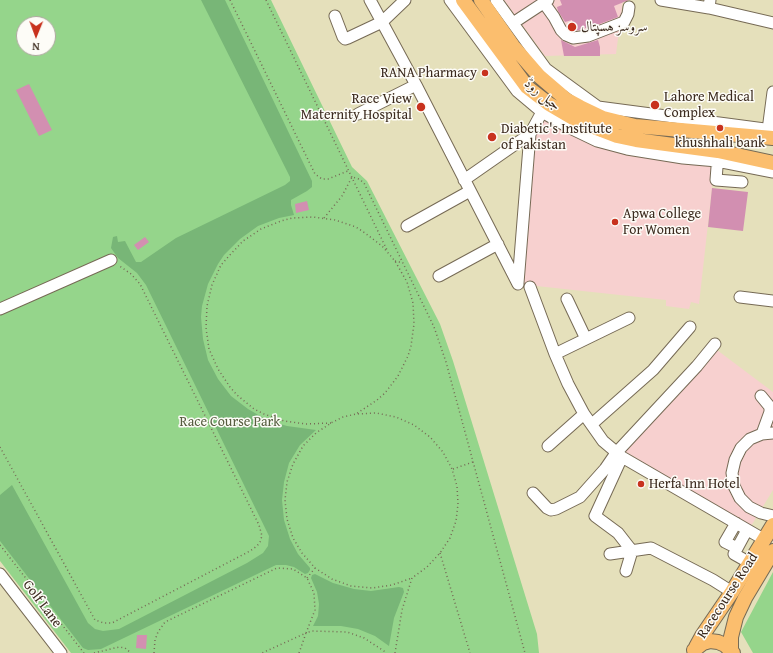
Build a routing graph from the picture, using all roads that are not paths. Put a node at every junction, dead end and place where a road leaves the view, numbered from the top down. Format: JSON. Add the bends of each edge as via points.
{"nodes":[{"id":1,"x":370,"y":0,"type":"edge"},
{"id":2,"x":405,"y":0,"type":"edge"},
{"id":3,"x":450,"y":0,"type":"edge"},
{"id":4,"x":463,"y":0,"type":"edge"},
{"id":5,"x":481,"y":0,"type":"edge"},
{"id":6,"x":496,"y":0,"type":"edge"},
{"id":7,"x":661,"y":0,"type":"edge"},
{"id":8,"x":546,"y":1,"type":"edge"},
{"id":9,"x":709,"y":4,"type":"edge"},
{"id":10,"x":629,"y":7,"type":"dead end"},
{"id":11,"x":335,"y":16,"type":"dead end"},
{"id":12,"x":382,"y":22,"type":"junction"},
{"id":13,"x":513,"y":23,"type":"junction"},
{"id":14,"x":773,"y":23,"type":"edge"},
{"id":15,"x":416,"y":85,"type":"junction"},
{"id":16,"x":773,"y":92,"type":"edge"},
{"id":17,"x":542,"y":112,"type":"junction"},
{"id":18,"x":358,"y":114,"type":"dead end"},
{"id":19,"x":771,"y":133,"type":"edge"},
{"id":20,"x":530,"y":134,"type":"junction"},
{"id":21,"x":718,"y":156,"type":"junction"},
{"id":22,"x":770,"y":161,"type":"edge"},
{"id":23,"x":773,"y":172,"type":"edge"},
{"id":24,"x":464,"y":180,"type":"junction"},
{"id":25,"x":742,"y":182,"type":"dead end"},
{"id":26,"x":470,"y":191,"type":"junction"},
{"id":27,"x":407,"y":226,"type":"dead end"},
{"id":28,"x":498,"y":244,"type":"junction"},
{"id":29,"x":111,"y":260,"type":"road end"},
{"id":30,"x":439,"y":276,"type":"dead end"},
{"id":31,"x":530,"y":287,"type":"dead end"},
{"id":32,"x":740,"y":297,"type":"dead end"},
{"id":33,"x":567,"y":299,"type":"dead end"},
{"id":34,"x":773,"y":301,"type":"edge"},
{"id":35,"x":0,"y":309,"type":"edge"},
{"id":36,"x":629,"y":318,"type":"dead end"},
{"id":37,"x":690,"y":327,"type":"dead end"},
{"id":38,"x":586,"y":339,"type":"junction"},
{"id":39,"x":716,"y":344,"type":"dead end"},
{"id":40,"x":554,"y":354,"type":"junction"},
{"id":41,"x":761,"y":396,"type":"dead end"},
{"id":42,"x":584,"y":414,"type":"junction"},
{"id":43,"x":592,"y":424,"type":"junction"},
{"id":44,"x":768,"y":433,"type":"edge"},
{"id":45,"x":548,"y":446,"type":"dead end"},
{"id":46,"x":619,"y":455,"type":"junction"},
{"id":47,"x":533,"y":493,"type":"dead end"},
{"id":48,"x":773,"y":516,"type":"edge"},
{"id":49,"x":736,"y":523,"type":"junction"},
{"id":50,"x":773,"y":525,"type":"edge"},
{"id":51,"x":747,"y":530,"type":"junction"},
{"id":52,"x":765,"y":540,"type":"junction"},
{"id":53,"x":737,"y":548,"type":"junction"},
{"id":54,"x":632,"y":551,"type":"junction"},
{"id":55,"x":773,"y":551,"type":"edge"},
{"id":56,"x":610,"y":554,"type":"dead end"},
{"id":57,"x":750,"y":563,"type":"junction"},
{"id":58,"x":626,"y":571,"type":"dead end"},
{"id":59,"x":0,"y":574,"type":"edge"},
{"id":60,"x":732,"y":592,"type":"junction"},
{"id":61,"x":693,"y":650,"type":"edge"},
{"id":62,"x":732,"y":651,"type":"edge"},
{"id":63,"x":61,"y":653,"type":"edge"}],
"edges":[{"from":1,"to":12,"type":"street"},
{"from":2,"to":12,"type":"street"},
{"from":3,"to":17,"type":"street","via":[[517,91]]},
{"from":4,"to":21,"type":"main road","name":"جیل روڈ","via":[[527,87],[562,112],[617,136]]},
{"from":5,"to":19,"type":"main road","name":"جیل روڈ","via":[[513,46],[539,76],[567,100],[603,118],[635,126]]},
{"from":6,"to":13,"type":"street"},
{"from":7,"to":9,"type":"street"},
{"from":8,"to":10,"type":"street","via":[[561,30],[573,38],[588,36],[624,22]]},
{"from":8,"to":13,"type":"street"},
{"from":9,"to":14,"type":"street"},
{"from":11,"to":12,"type":"street","via":[[345,39]]},
{"from":12,"to":15,"type":"street"},
{"from":13,"to":19,"type":"street","via":[[546,69],[598,107]]},
{"from":15,"to":18,"type":"street"},
{"from":15,"to":24,"type":"street"},
{"from":16,"to":19,"type":"street"},
{"from":17,"to":20,"type":"street"},
{"from":17,"to":21,"type":"street","via":[[597,141],[627,149],[683,158]]},
{"from":20,"to":24,"type":"street"},
{"from":20,"to":28,"type":"street","via":[[518,284]]},
{"from":21,"to":22,"type":"main road","name":"جیل روڈ"},
{"from":21,"to":23,"type":"street"},
{"from":21,"to":25,"type":"street","via":[[716,180]]},
{"from":24,"to":26,"type":"street"},
{"from":26,"to":27,"type":"street"},
{"from":26,"to":28,"type":"street"},
{"from":28,"to":30,"type":"street"},
{"from":29,"to":35,"type":"street"},
{"from":31,"to":40,"type":"street"},
{"from":32,"to":34,"type":"street"},
{"from":33,"to":38,"type":"street"},
{"from":36,"to":38,"type":"street"},
{"from":37,"to":43,"type":"street","via":[[653,370]]},
{"from":38,"to":40,"type":"street"},
{"from":39,"to":46,"type":"street"},
{"from":40,"to":42,"type":"street"},
{"from":41,"to":44,"type":"street","via":[[770,407]]},
{"from":42,"to":43,"type":"street"},
{"from":42,"to":45,"type":"street"},
{"from":43,"to":46,"type":"street","via":[[603,441]]},
{"from":44,"to":48,"type":"street","via":[[750,440],[741,448],[734,460],[732,473],[734,486],[740,498],[749,507]]},
{"from":46,"to":47,"type":"street","via":[[580,497],[556,509],[547,508]]},
{"from":46,"to":49,"type":"street"},
{"from":46,"to":54,"type":"street","via":[[594,516],[618,533]]},
{"from":49,"to":51,"type":"street"},
{"from":49,"to":53,"type":"street","via":[[725,542]]},
{"from":50,"to":52,"type":"main road","name":"Racecourse Road"},
{"from":51,"to":52,"type":"street"},
{"from":51,"to":53,"type":"street"},
{"from":52,"to":57,"type":"main road","name":"Racecourse Road"},
{"from":53,"to":57,"type":"street","via":[[734,554]]},
{"from":54,"to":56,"type":"street"},
{"from":54,"to":58,"type":"street"},
{"from":54,"to":60,"type":"street","via":[[651,548]]},
{"from":55,"to":62,"type":"main road","name":"Racecourse Road","via":[[736,617],[732,632]]},
{"from":57,"to":60,"type":"main road","name":"Racecourse Road"},
{"from":59,"to":63,"type":"street","name":"Golf Lane"},
{"from":60,"to":61,"type":"main road","name":"Racecourse Road"},
{"from":61,"to":62,"type":"main road","via":[[710,641],[725,645]]}]}
